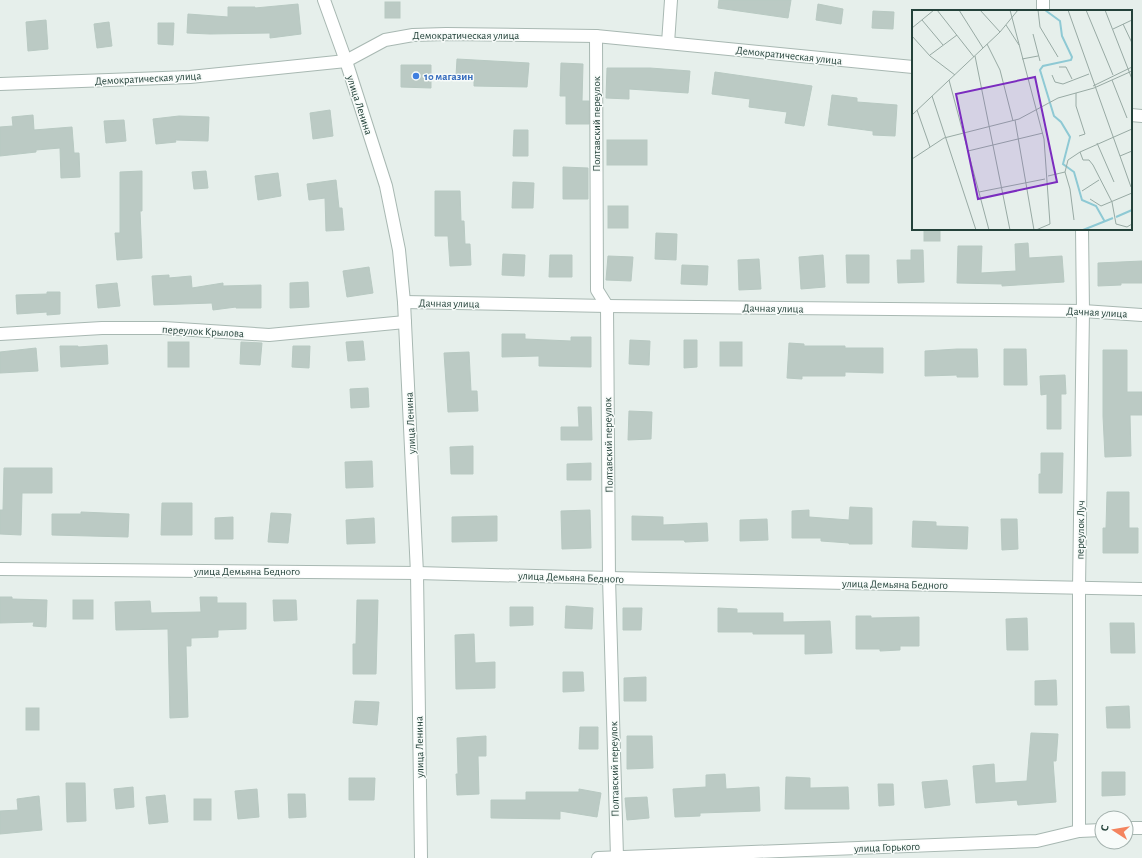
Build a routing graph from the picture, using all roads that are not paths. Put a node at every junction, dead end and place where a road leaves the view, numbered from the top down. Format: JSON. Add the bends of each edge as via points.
{"nodes":[{"id":1,"x":324,"y":0,"type":"edge"},
{"id":2,"x":671,"y":0,"type":"edge"},
{"id":3,"x":596,"y":36,"type":"junction"},
{"id":4,"x":668,"y":43,"type":"junction"},
{"id":5,"x":346,"y":61,"type":"junction"},
{"id":6,"x":912,"y":67,"type":"edge"},
{"id":7,"x":0,"y":84,"type":"edge"},
{"id":8,"x":1132,"y":115,"type":"edge"},
{"id":9,"x":1142,"y":116,"type":"edge"},
{"id":10,"x":1082,"y":230,"type":"edge"},
{"id":11,"x":404,"y":302,"type":"junction"},
{"id":12,"x":607,"y":306,"type":"junction"},
{"id":13,"x":1083,"y":311,"type":"junction"},
{"id":14,"x":1142,"y":315,"type":"edge"},
{"id":15,"x":405,"y":322,"type":"junction"},
{"id":16,"x":0,"y":334,"type":"edge"},
{"id":17,"x":0,"y":569,"type":"edge"},
{"id":18,"x":417,"y":573,"type":"junction"},
{"id":19,"x":610,"y":578,"type":"junction"},
{"id":20,"x":1079,"y":588,"type":"junction"},
{"id":21,"x":1142,"y":589,"type":"edge"},
{"id":22,"x":1094,"y":830,"type":"edge"},
{"id":23,"x":1079,"y":831,"type":"junction"},
{"id":24,"x":617,"y":857,"type":"junction"},
{"id":25,"x":421,"y":858,"type":"edge"},
{"id":26,"x":598,"y":858,"type":"edge"}],
"edges":[{"from":1,"to":5,"type":"street","name":"улица Ленина"},
{"from":2,"to":4,"type":"street"},
{"from":3,"to":4,"type":"street","name":"Демократическая улица"},
{"from":3,"to":5,"type":"street","name":"Демократическая улица","via":[[413,35],[385,40]]},
{"from":3,"to":12,"type":"street","name":"Полтавский переулок","via":[[597,290]]},
{"from":4,"to":6,"type":"street","name":"Демократическая улица"},
{"from":5,"to":7,"type":"street","name":"Демократическая улица","via":[[190,77]]},
{"from":5,"to":11,"type":"street","name":"улица Ленина","via":[[386,186],[399,250]]},
{"from":8,"to":9,"type":"street"},
{"from":10,"to":13,"type":"street","name":"переулок Луч"},
{"from":11,"to":12,"type":"street","name":"Дачная улица"},
{"from":11,"to":15,"type":"street","name":"улица Ленина"},
{"from":12,"to":13,"type":"street","name":"Дачная улица"},
{"from":12,"to":19,"type":"street","name":"Полтавский переулок"},
{"from":13,"to":14,"type":"street","name":"Дачная улица"},
{"from":13,"to":20,"type":"street","name":"переулок Луч"},
{"from":15,"to":16,"type":"street","name":"переулок Крылова","via":[[269,335],[164,328],[102,328]]},
{"from":15,"to":18,"type":"street","name":"улица Ленина"},
{"from":17,"to":18,"type":"street","name":"улица Демьяна Бедного"},
{"from":18,"to":19,"type":"street","name":"улица Демьяна Бедного"},
{"from":18,"to":25,"type":"street","name":"улица Ленина"},
{"from":19,"to":20,"type":"street","name":"улица Демьяна Бедного"},
{"from":19,"to":24,"type":"street","name":"Полтавский переулок"},
{"from":20,"to":21,"type":"street","name":"улица Демьяна Бедного"},
{"from":20,"to":23,"type":"street","name":"переулок Луч"},
{"from":22,"to":23,"type":"street","name":"улица Горького"},
{"from":23,"to":24,"type":"street","name":"улица Горького","via":[[1037,841]]},
{"from":24,"to":26,"type":"street","name":"улица Горького"}]}
